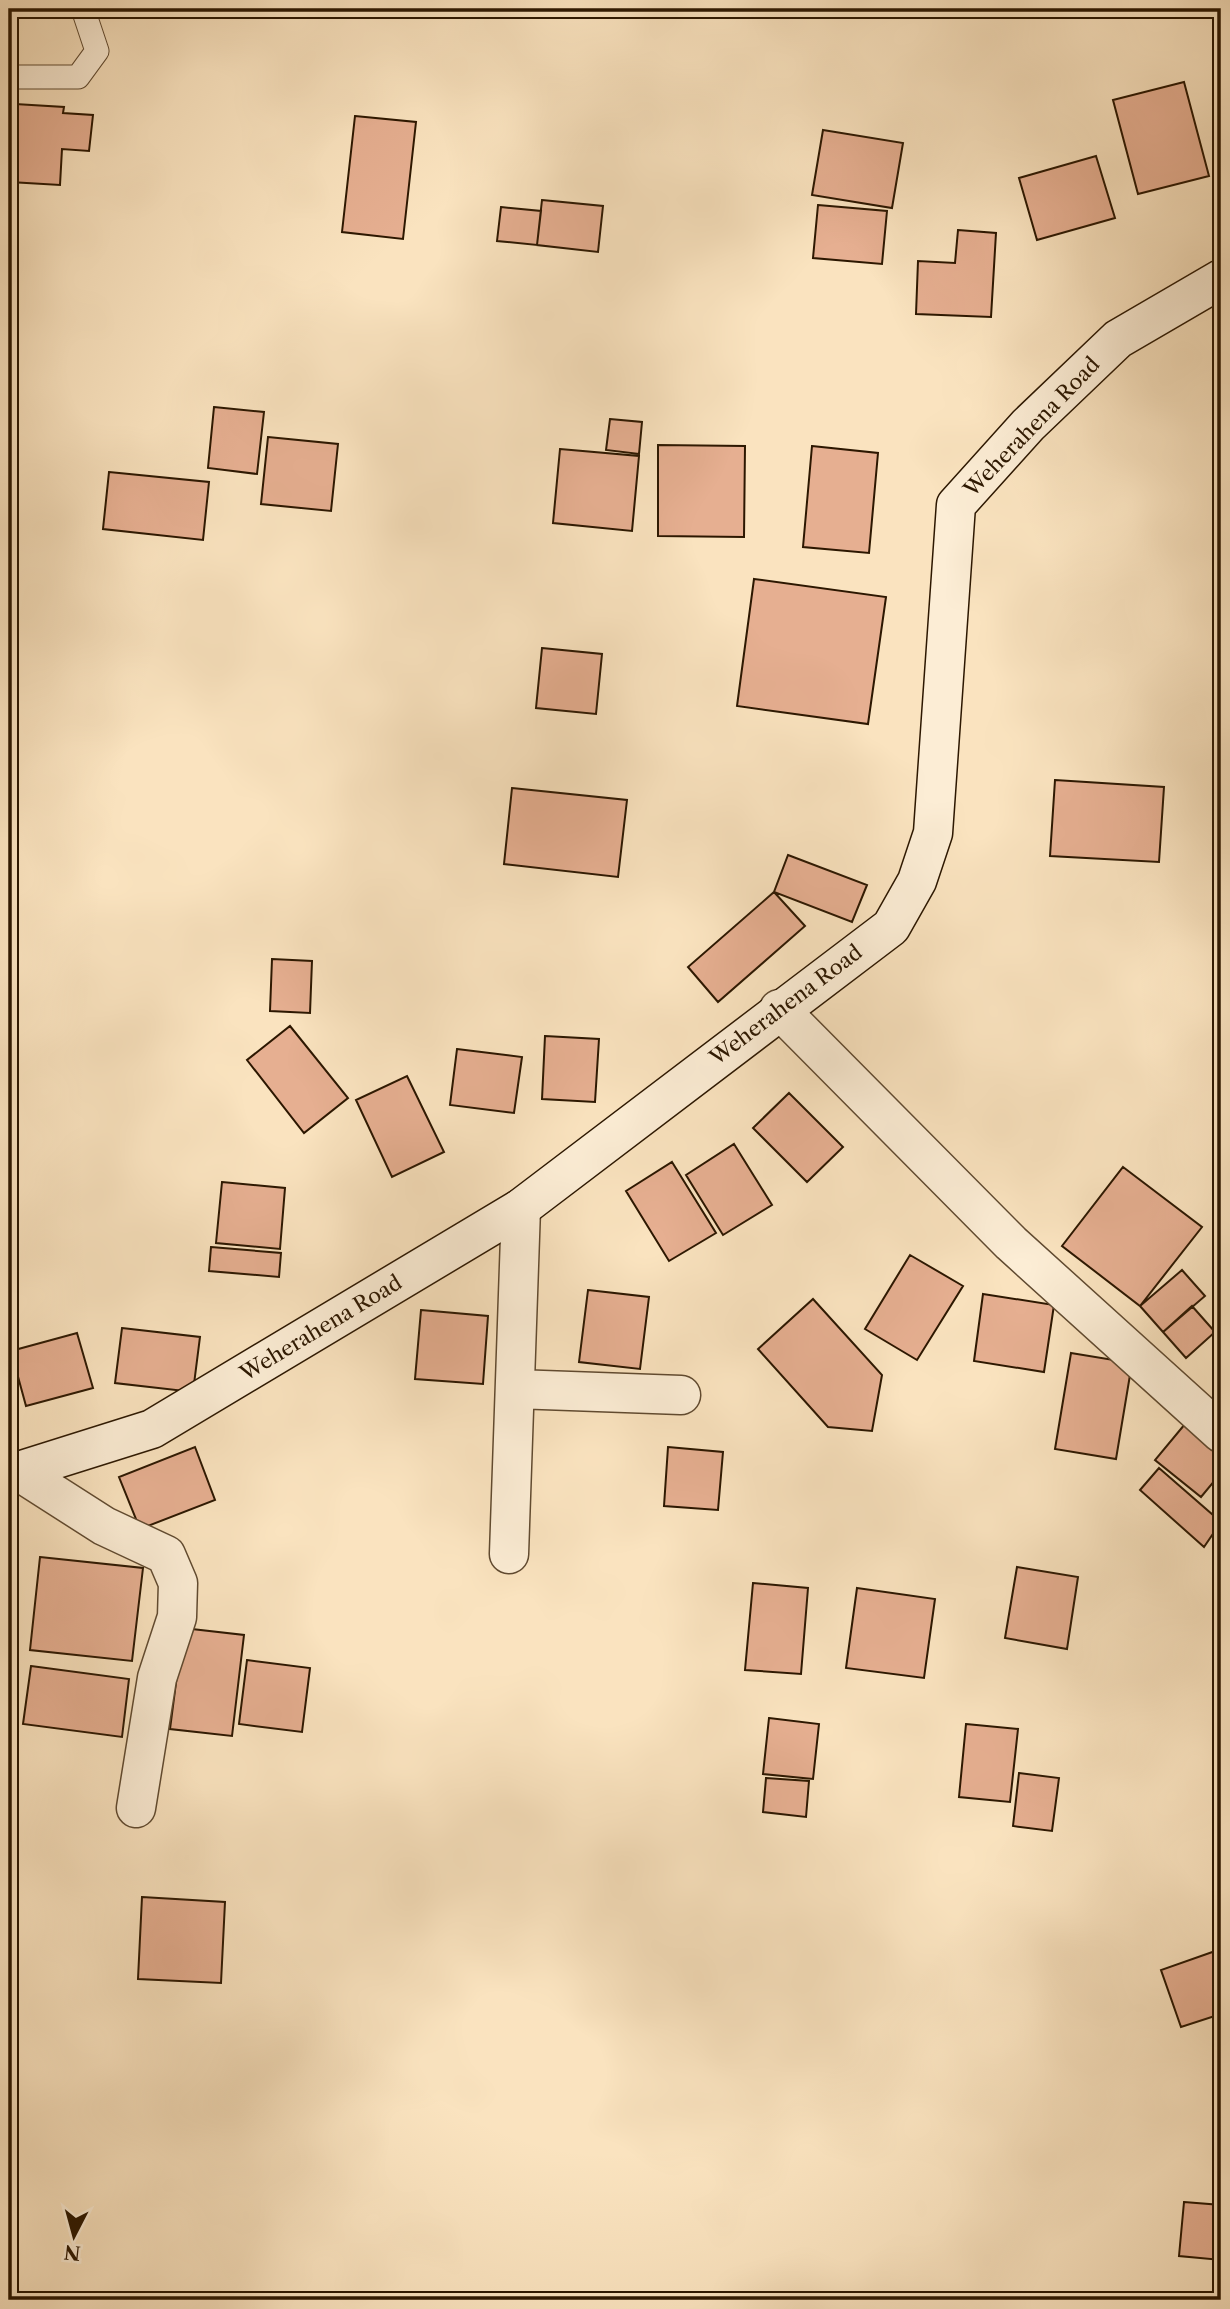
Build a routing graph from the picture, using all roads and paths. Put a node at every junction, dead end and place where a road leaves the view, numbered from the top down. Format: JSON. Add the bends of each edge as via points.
{"nodes":[{"id":1,"x":83,"y":9,"type":"edge"},
{"id":2,"x":9,"y":77,"type":"edge"},
{"id":3,"x":1221,"y":279,"type":"edge"},
{"id":4,"x":779,"y":1009,"type":"junction"},
{"id":5,"x":521,"y":1208,"type":"junction"},
{"id":6,"x":515,"y":1389,"type":"junction"},
{"id":7,"x":681,"y":1395,"type":"dead end"},
{"id":8,"x":1221,"y":1433,"type":"edge"},
{"id":9,"x":13,"y":1473,"type":"edge"},
{"id":10,"x":509,"y":1554,"type":"dead end"},
{"id":11,"x":136,"y":1808,"type":"dead end"}],
"edges":[{"from":1,"to":2,"type":"lane","via":[[97,51],[78,77]]},
{"from":3,"to":4,"type":"main road","name":"Weherahena Road","via":[[1118,339],[1028,425],[956,505],[933,833],[917,881],[891,927]]},
{"from":4,"to":5,"type":"main road","name":"Weherahena Road"},
{"from":4,"to":8,"type":"main road","via":[[1011,1243]]},
{"from":5,"to":6,"type":"main road"},
{"from":5,"to":9,"type":"main road","name":"Weherahena Road","via":[[152,1429]]},
{"from":6,"to":7,"type":"main road"},
{"from":6,"to":10,"type":"main road"},
{"from":9,"to":11,"type":"main road","via":[[104,1526],[166,1555],[178,1583],[177,1617],[158,1678]]}]}
